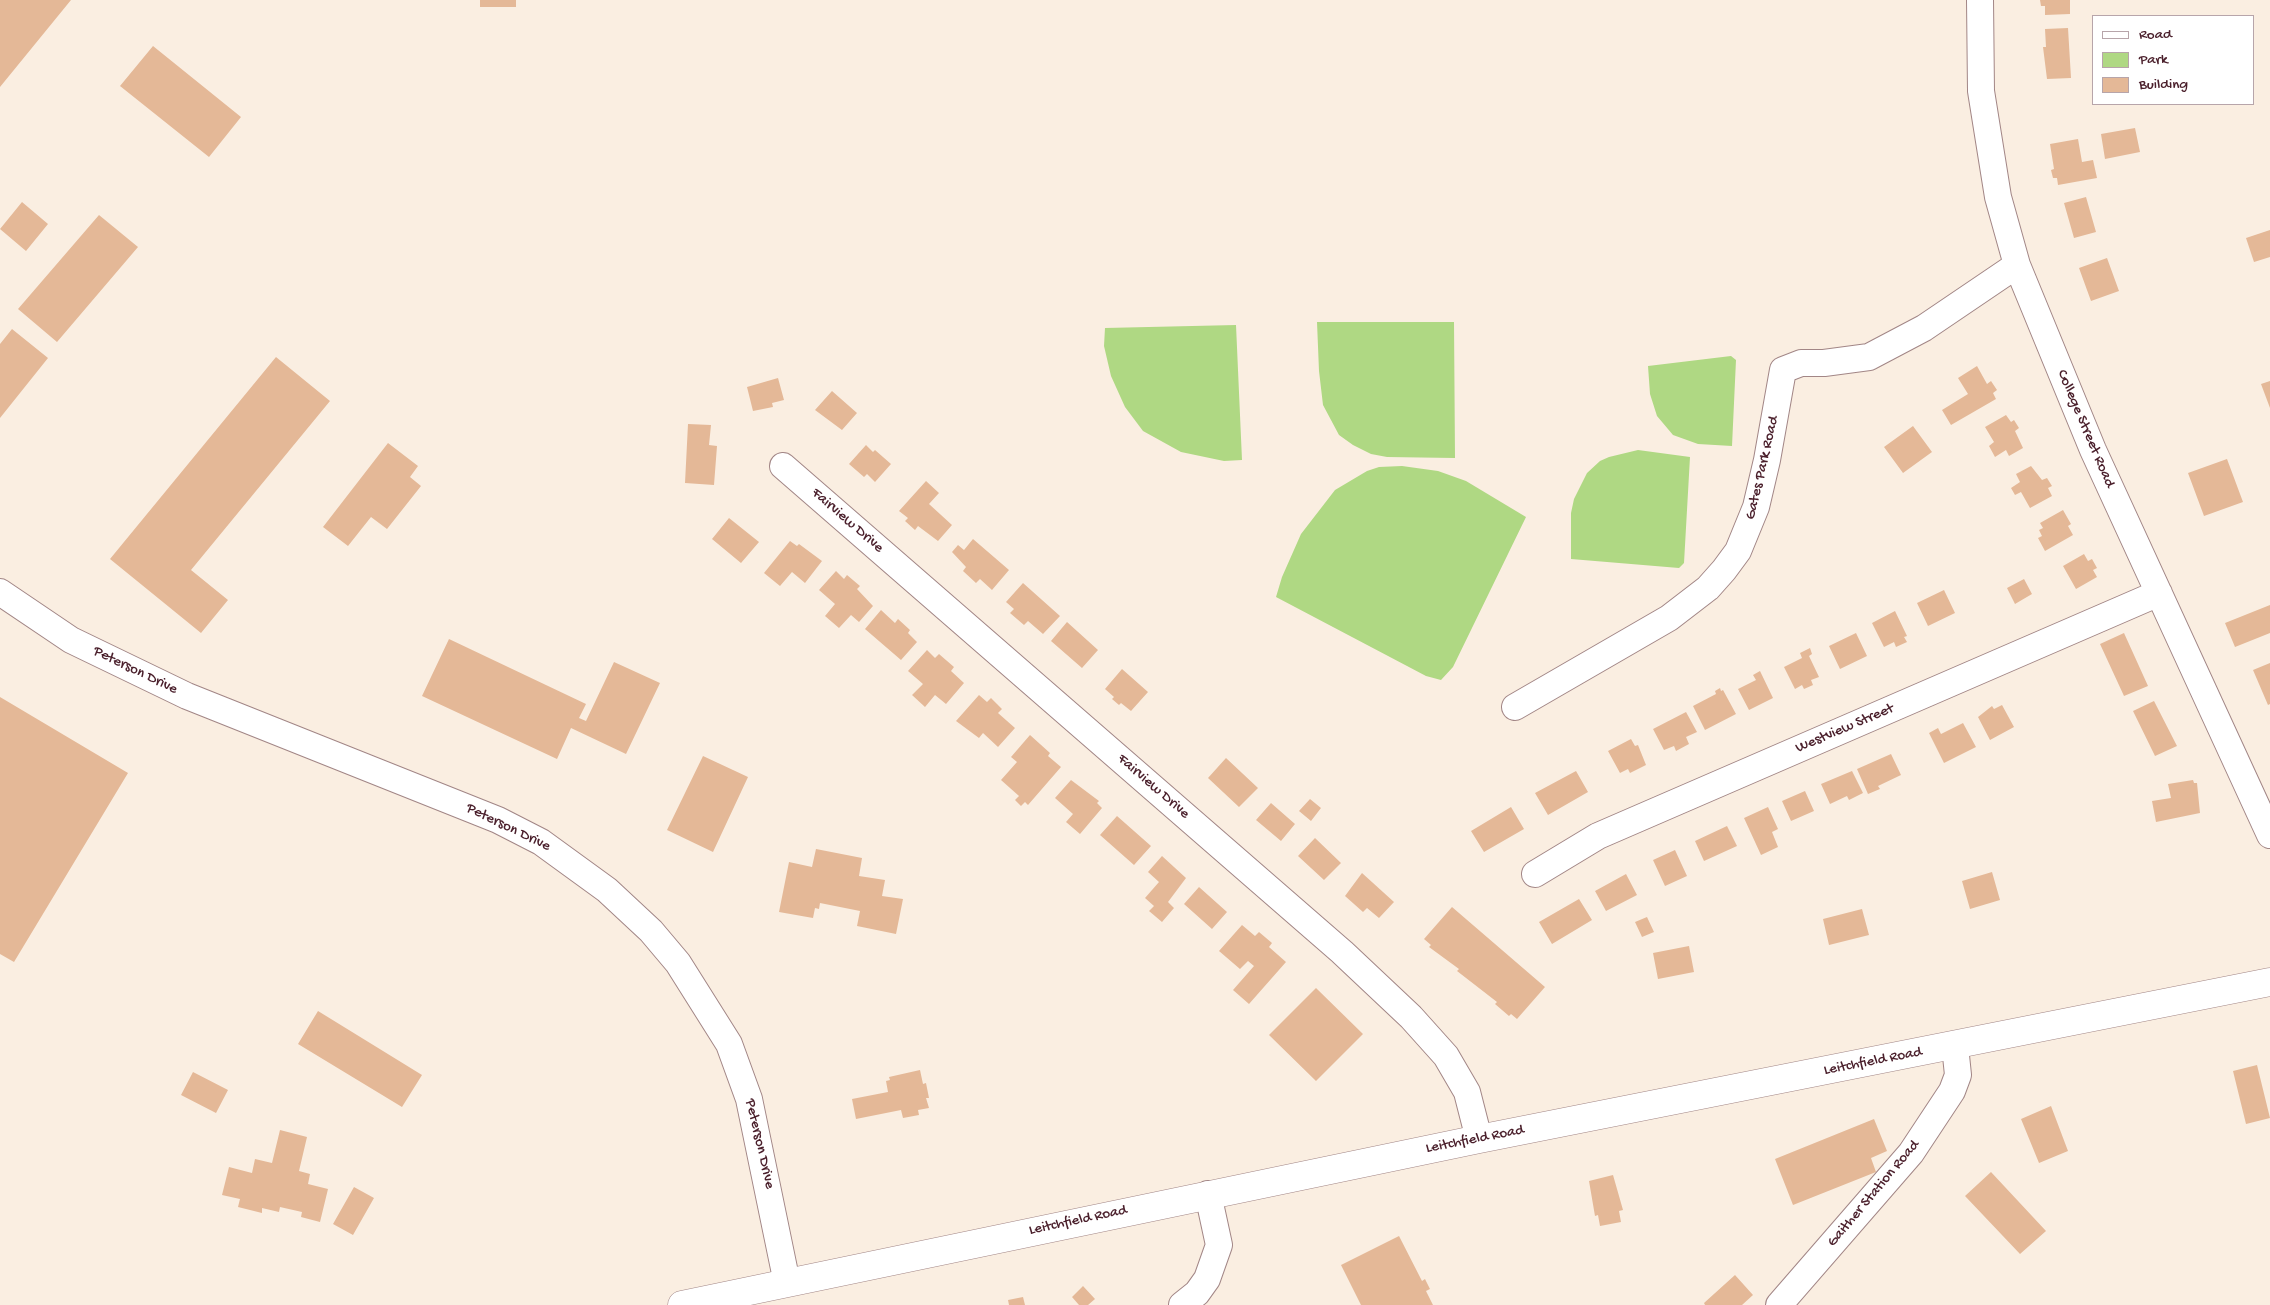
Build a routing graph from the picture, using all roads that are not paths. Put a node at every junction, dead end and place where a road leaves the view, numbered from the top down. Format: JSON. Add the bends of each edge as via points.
{"nodes":[{"id":1,"x":1980,"y":0,"type":"edge"},
{"id":2,"x":2016,"y":266,"type":"junction"},
{"id":3,"x":783,"y":466,"type":"dead end"},
{"id":4,"x":0,"y":592,"type":"edge"},
{"id":5,"x":2159,"y":593,"type":"junction"},
{"id":6,"x":1515,"y":707,"type":"dead end"},
{"id":7,"x":2270,"y":835,"type":"edge"},
{"id":8,"x":1535,"y":874,"type":"dead end"},
{"id":9,"x":2270,"y":982,"type":"edge"},
{"id":10,"x":1956,"y":1046,"type":"junction"},
{"id":11,"x":1479,"y":1139,"type":"junction"},
{"id":12,"x":1208,"y":1194,"type":"junction"},
{"id":13,"x":787,"y":1283,"type":"junction"},
{"id":14,"x":682,"y":1305,"type":"edge"},
{"id":15,"x":1182,"y":1305,"type":"edge"},
{"id":16,"x":1779,"y":1305,"type":"edge"}],
"edges":[{"from":1,"to":2,"type":"street","name":"College Street Road","via":[[1981,91],[1998,197]]},
{"from":2,"to":5,"type":"street","name":"College Street Road","via":[[2093,450]]},
{"from":2,"to":6,"type":"street","name":"Gates Park Road","via":[[1924,328],[1869,357],[1801,363],[1784,370],[1756,507],[1738,551],[1724,570],[1708,588],[1669,618]]},
{"from":3,"to":11,"type":"street","name":"Fairview Drive","via":[[1342,952],[1411,1017],[1446,1056],[1464,1086]]},
{"from":4,"to":13,"type":"street","name":"Peterson Drive","via":[[71,640],[187,696],[498,820],[541,842],[607,890],[651,931],[678,963],[729,1044],[749,1099]]},
{"from":5,"to":7,"type":"street","name":"College Street Road"},
{"from":5,"to":8,"type":"street","name":"Westview Street","via":[[1598,836]]},
{"from":9,"to":10,"type":"main road","name":"Leitchfield Road"},
{"from":10,"to":11,"type":"main road","name":"Leitchfield Road"},
{"from":10,"to":16,"type":"street","name":"Gaither Station Road","via":[[1958,1076],[1911,1153]]},
{"from":11,"to":12,"type":"main road","name":"Leitchfield Road"},
{"from":12,"to":13,"type":"main road","name":"Leitchfield Road"},
{"from":12,"to":15,"type":"street","via":[[1219,1245],[1207,1280]]},
{"from":13,"to":14,"type":"main road","name":"Leitchfield Road"}]}
